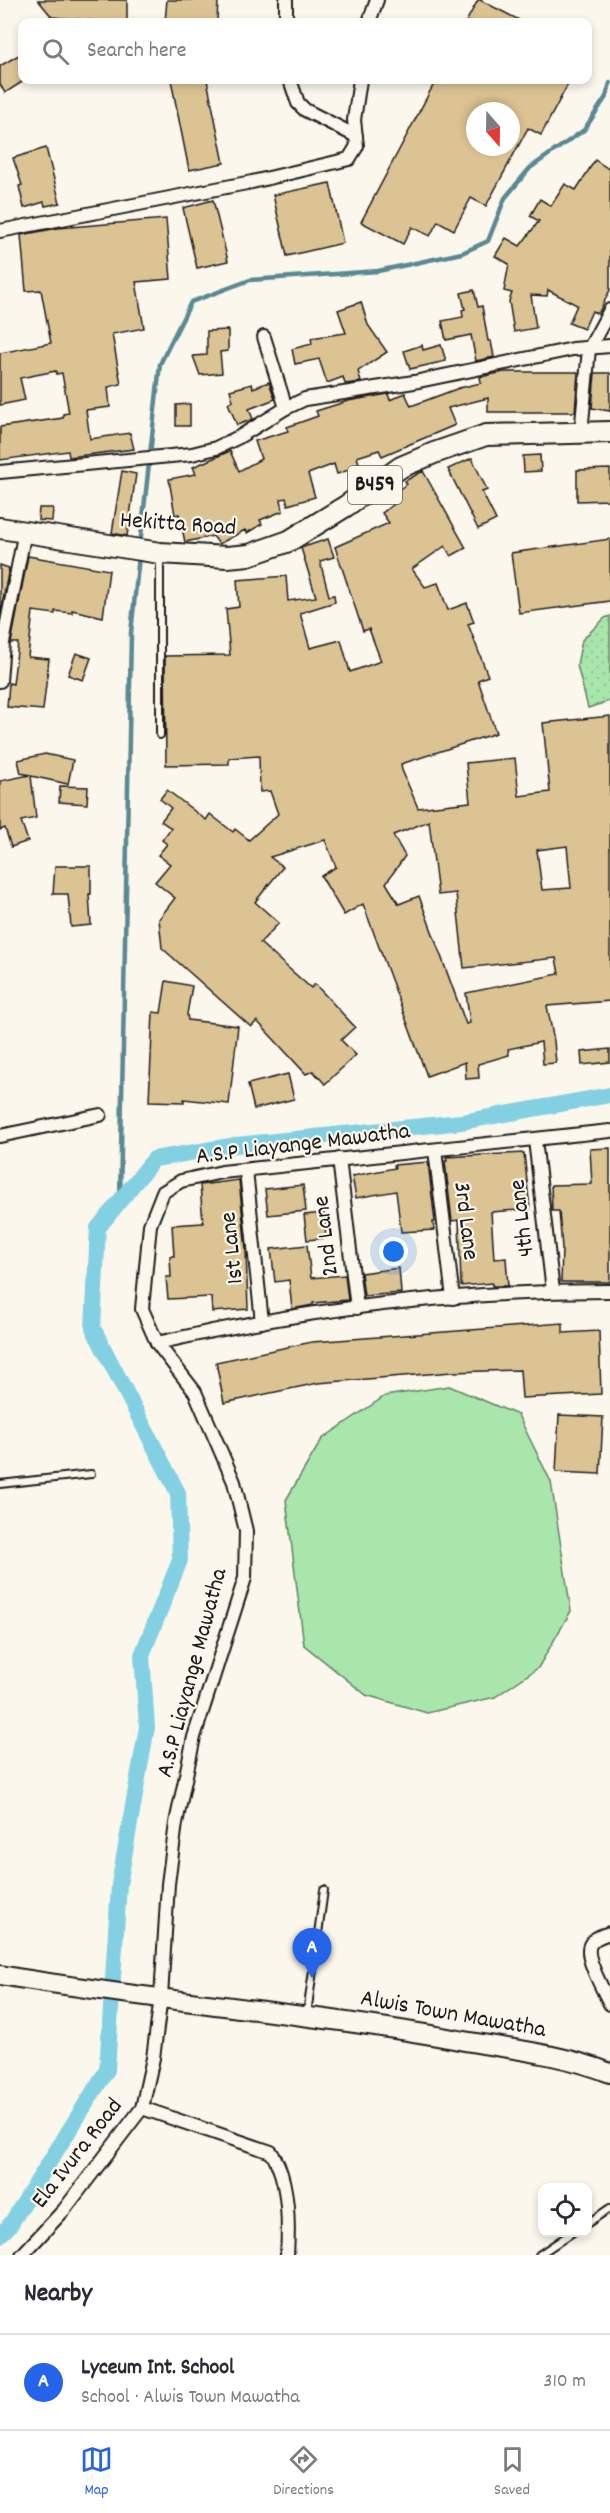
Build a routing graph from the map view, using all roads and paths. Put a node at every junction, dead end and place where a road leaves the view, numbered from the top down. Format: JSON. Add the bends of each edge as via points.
{"nodes":[{"id":1,"x":286,"y":0,"type":"edge"},
{"id":2,"x":377,"y":0,"type":"edge"},
{"id":3,"x":286,"y":18,"type":"edge"},
{"id":4,"x":370,"y":18,"type":"edge"},
{"id":5,"x":291,"y":84,"type":"edge"},
{"id":6,"x":359,"y":84,"type":"edge"},
{"id":7,"x":356,"y":136,"type":"junction"},
{"id":8,"x":0,"y":231,"type":"edge"},
{"id":9,"x":610,"y":310,"type":"edge"},
{"id":10,"x":264,"y":337,"type":"dead end"},
{"id":11,"x":610,"y":346,"type":"edge"},
{"id":12,"x":589,"y":349,"type":"junction"},
{"id":13,"x":286,"y":408,"type":"junction"},
{"id":14,"x":610,"y":432,"type":"edge"},
{"id":15,"x":582,"y":433,"type":"junction"},
{"id":16,"x":0,"y":472,"type":"edge"},
{"id":17,"x":0,"y":528,"type":"edge"},
{"id":18,"x":26,"y":531,"type":"junction"},
{"id":19,"x":154,"y":552,"type":"junction"},
{"id":20,"x":0,"y":681,"type":"edge"},
{"id":21,"x":160,"y":735,"type":"dead end"},
{"id":22,"x":100,"y":1115,"type":"dead end"},
{"id":23,"x":610,"y":1131,"type":"edge"},
{"id":24,"x":0,"y":1136,"type":"edge"},
{"id":25,"x":535,"y":1140,"type":"junction"},
{"id":26,"x":435,"y":1150,"type":"junction"},
{"id":27,"x":339,"y":1159,"type":"junction"},
{"id":28,"x":246,"y":1171,"type":"junction"},
{"id":29,"x":553,"y":1291,"type":"junction"},
{"id":30,"x":610,"y":1291,"type":"edge"},
{"id":31,"x":453,"y":1298,"type":"junction"},
{"id":32,"x":357,"y":1308,"type":"junction"},
{"id":33,"x":262,"y":1322,"type":"junction"},
{"id":34,"x":157,"y":1343,"type":"junction"},
{"id":35,"x":91,"y":1474,"type":"dead end"},
{"id":36,"x":0,"y":1484,"type":"edge"},
{"id":37,"x":324,"y":1890,"type":"dead end"},
{"id":38,"x":610,"y":1933,"type":"edge"},
{"id":39,"x":0,"y":1975,"type":"edge"},
{"id":40,"x":154,"y":1996,"type":"junction"},
{"id":41,"x":610,"y":2004,"type":"edge"},
{"id":42,"x":307,"y":2015,"type":"junction"},
{"id":43,"x":610,"y":2073,"type":"edge"},
{"id":44,"x":142,"y":2108,"type":"junction"},
{"id":45,"x":610,"y":2208,"type":"edge"},
{"id":46,"x":592,"y":2220,"type":"edge"},
{"id":47,"x":566,"y":2237,"type":"edge"},
{"id":48,"x":22,"y":2255,"type":"edge"},
{"id":49,"x":287,"y":2255,"type":"edge"},
{"id":50,"x":539,"y":2255,"type":"edge"}],
"edges":[{"from":1,"to":3,"type":"street"},
{"from":2,"to":4,"type":"street"},
{"from":5,"to":7,"type":"street","via":[[305,110]]},
{"from":6,"to":7,"type":"street","via":[[354,120]]},
{"from":7,"to":8,"type":"street","via":[[357,146],[349,159],[306,171]]},
{"from":9,"to":12,"type":"street"},
{"from":10,"to":13,"type":"street"},
{"from":11,"to":12,"type":"street"},
{"from":12,"to":13,"type":"street","via":[[414,382],[325,394]]},
{"from":12,"to":15,"type":"street"},
{"from":13,"to":16,"type":"street","via":[[239,437],[192,454]]},
{"from":14,"to":15,"type":"main road","name":"Hekitta Road","number":"B459"},
{"from":15,"to":19,"type":"main road","name":"Hekitta Road","number":"B459","via":[[486,435],[434,453],[401,467],[289,541],[249,555]]},
{"from":17,"to":18,"type":"main road","name":"Hekitta Road","number":"B459"},
{"from":18,"to":19,"type":"main road","name":"Hekitta Road","number":"B459"},
{"from":18,"to":20,"type":"street","via":[[3,643]]},
{"from":19,"to":21,"type":"lane"},
{"from":22,"to":24,"type":"street"},
{"from":23,"to":25,"type":"street","name":"A.S.P Liayange Mawatha"},
{"from":25,"to":26,"type":"street","name":"A.S.P Liayange Mawatha"},
{"from":25,"to":29,"type":"street","name":"4th Lane"},
{"from":26,"to":27,"type":"street","name":"A.S.P Liayange Mawatha"},
{"from":26,"to":31,"type":"street","name":"3rd Lane"},
{"from":27,"to":28,"type":"street","name":"A.S.P Liayange Mawatha"},
{"from":27,"to":32,"type":"street","name":"2nd Lane"},
{"from":28,"to":33,"type":"street","name":"1st Lane"},
{"from":28,"to":34,"type":"street","name":"A.S.P Liayange Mawatha","via":[[181,1180],[163,1192],[150,1225],[142,1309]]},
{"from":29,"to":30,"type":"street"},
{"from":29,"to":31,"type":"street"},
{"from":31,"to":32,"type":"street"},
{"from":32,"to":33,"type":"street"},
{"from":33,"to":34,"type":"street"},
{"from":34,"to":40,"type":"street","name":"A.S.P Liayange Mawatha","via":[[195,1392],[234,1482],[246,1531],[245,1578],[194,1737],[176,1823]]},
{"from":35,"to":36,"type":"lane"},
{"from":37,"to":42,"type":"lane"},
{"from":38,"to":41,"type":"street","via":[[590,1943],[588,1954]]},
{"from":39,"to":40,"type":"street","name":"Alwis Town Mawatha"},
{"from":40,"to":42,"type":"street","name":"Alwis Town Mawatha"},
{"from":40,"to":44,"type":"street","name":"Ela Ivura Road","via":[[153,2058]]},
{"from":42,"to":43,"type":"street","name":"Alwis Town Mawatha","via":[[554,2057]]},
{"from":44,"to":48,"type":"street","name":"Ela Ivura Road","via":[[64,2210]]},
{"from":44,"to":49,"type":"street","via":[[271,2152],[278,2162],[290,2220]]},
{"from":45,"to":46,"type":"lane"},
{"from":47,"to":50,"type":"lane"}]}
